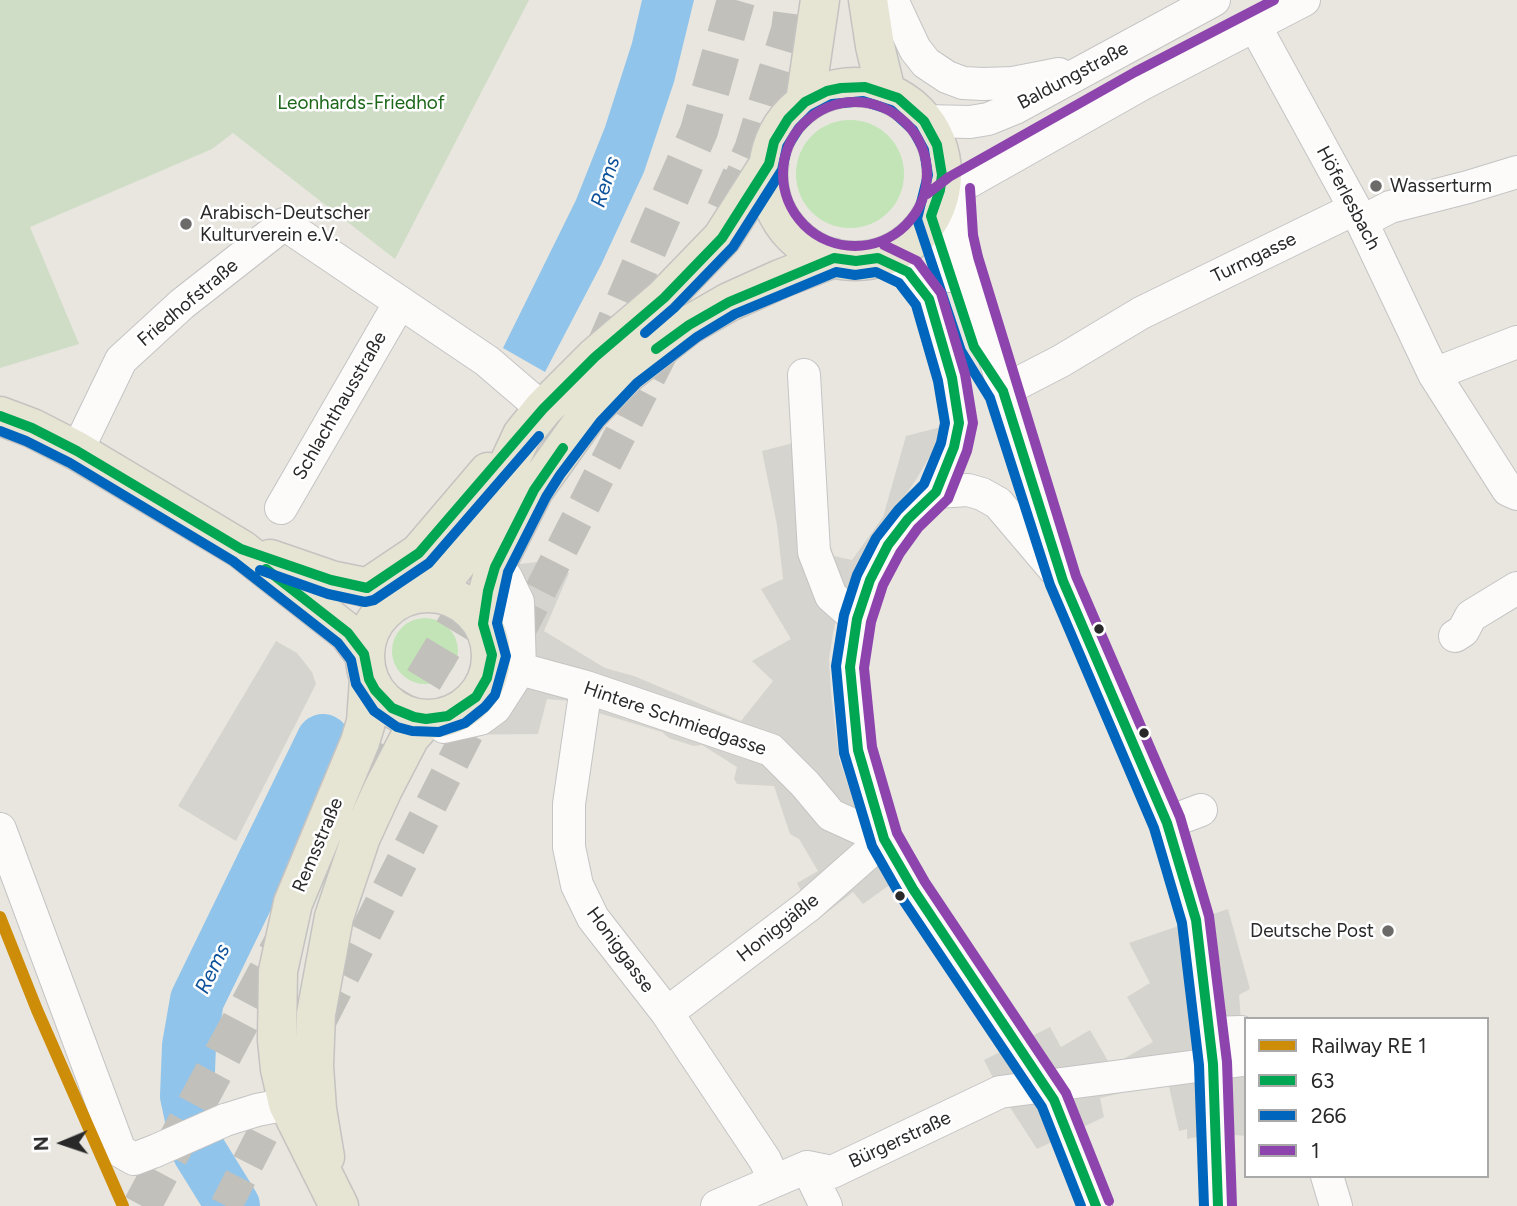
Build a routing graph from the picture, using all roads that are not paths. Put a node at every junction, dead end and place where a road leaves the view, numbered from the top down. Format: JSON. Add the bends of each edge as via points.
{"nodes":[{"id":1,"x":820,"y":0,"type":"edge"},
{"id":2,"x":868,"y":0,"type":"edge"},
{"id":3,"x":892,"y":0,"type":"edge"},
{"id":4,"x":1214,"y":0,"type":"edge"},
{"id":5,"x":1304,"y":0,"type":"edge"},
{"id":6,"x":1255,"y":26,"type":"junction"},
{"id":7,"x":1094,"y":65,"type":"junction"},
{"id":8,"x":886,"y":92,"type":"junction"},
{"id":9,"x":806,"y":102,"type":"junction"},
{"id":10,"x":924,"y":121,"type":"junction"},
{"id":11,"x":769,"y":164,"type":"junction"},
{"id":12,"x":1517,"y":172,"type":"edge"},
{"id":13,"x":941,"y":203,"type":"junction"},
{"id":14,"x":1359,"y":216,"type":"junction"},
{"id":15,"x":834,"y":258,"type":"junction"},
{"id":16,"x":878,"y":258,"type":"junction"},
{"id":17,"x":399,"y":304,"type":"junction"},
{"id":18,"x":1517,"y":342,"type":"edge"},
{"id":19,"x":1434,"y":374,"type":"junction"},
{"id":20,"x":804,"y":375,"type":"dead end"},
{"id":21,"x":1003,"y":391,"type":"junction"},
{"id":22,"x":0,"y":416,"type":"edge"},
{"id":23,"x":532,"y":422,"type":"junction"},
{"id":24,"x":77,"y":452,"type":"junction"},
{"id":25,"x":1033,"y":479,"type":"junction"},
{"id":26,"x":936,"y":492,"type":"junction"},
{"id":27,"x":1517,"y":494,"type":"edge"},
{"id":28,"x":998,"y":503,"type":"junction"},
{"id":29,"x":281,"y":508,"type":"dead end"},
{"id":30,"x":241,"y":549,"type":"junction"},
{"id":31,"x":506,"y":578,"type":"dead end"},
{"id":32,"x":1063,"y":581,"type":"junction"},
{"id":33,"x":367,"y":588,"type":"junction"},
{"id":34,"x":1517,"y":588,"type":"edge"},
{"id":35,"x":419,"y":593,"type":"junction"},
{"id":36,"x":857,"y":618,"type":"junction"},
{"id":37,"x":483,"y":624,"type":"junction"},
{"id":38,"x":1459,"y":634,"type":"dead end"},
{"id":39,"x":366,"y":666,"type":"junction"},
{"id":40,"x":520,"y":669,"type":"junction"},
{"id":41,"x":586,"y":687,"type":"junction"},
{"id":42,"x":435,"y":723,"type":"junction"},
{"id":43,"x":1201,"y":810,"type":"dead end"},
{"id":44,"x":1167,"y":823,"type":"junction"},
{"id":45,"x":0,"y":829,"type":"edge"},
{"id":46,"x":884,"y":839,"type":"junction"},
{"id":47,"x":275,"y":1013,"type":"junction"},
{"id":48,"x":667,"y":1013,"type":"junction"},
{"id":49,"x":316,"y":1014,"type":"junction"},
{"id":50,"x":1227,"y":1047,"type":"junction"},
{"id":51,"x":1045,"y":1086,"type":"junction"},
{"id":52,"x":288,"y":1104,"type":"junction"},
{"id":53,"x":807,"y":1167,"type":"junction"},
{"id":54,"x":1328,"y":1178,"type":"edge"},
{"id":55,"x":774,"y":1180,"type":"junction"},
{"id":56,"x":335,"y":1196,"type":"edge"},
{"id":57,"x":717,"y":1206,"type":"edge"},
{"id":58,"x":826,"y":1206,"type":"edge"},
{"id":59,"x":1096,"y":1206,"type":"edge"},
{"id":60,"x":1218,"y":1206,"type":"edge"},
{"id":61,"x":1336,"y":1206,"type":"edge"}],
"edges":[{"from":1,"to":9,"type":"main road"},
{"from":2,"to":8,"type":"main road"},
{"from":3,"to":7,"type":"street","via":[[926,63],[963,83],[1013,83]]},
{"from":4,"to":7,"type":"street","name":"Baldungstraße"},
{"from":5,"to":6,"type":"street","name":"Baldungstraße"},
{"from":6,"to":13,"type":"street","name":"Baldungstraße","via":[[1142,84]]},
{"from":6,"to":14,"type":"street","name":"Höferlesbach"},
{"from":7,"to":10,"type":"street","name":"Baldungstraße","via":[[988,119]]},
{"from":8,"to":9,"type":"main road","via":[[841,88]]},
{"from":8,"to":10,"type":"main road"},
{"from":9,"to":11,"type":"main road","via":[[774,142]]},
{"from":10,"to":13,"type":"main road","via":[[937,145]]},
{"from":11,"to":15,"type":"main road","via":[[772,199],[786,227],[815,251]]},
{"from":11,"to":23,"type":"main road","via":[[722,238]]},
{"from":12,"to":14,"type":"street","name":"Turmgasse","via":[[1390,207],[1367,219]]},
{"from":13,"to":16,"type":"main road","via":[[917,234]]},
{"from":13,"to":21,"type":"street","via":[[974,347]]},
{"from":14,"to":19,"type":"street","name":"Höferlesbach"},
{"from":14,"to":21,"type":"street","name":"Turmgasse","via":[[1348,212],[1141,313]]},
{"from":15,"to":16,"type":"main road"},
{"from":15,"to":37,"type":"main road","via":[[729,302],[689,325],[628,373],[589,413],[528,501],[495,567]]},
{"from":16,"to":26,"type":"street","via":[[908,272],[929,299],[952,378],[960,423]]},
{"from":17,"to":23,"type":"street","name":"Friedhofstraße","via":[[487,361]]},
{"from":17,"to":24,"type":"street","name":"Friedhofstraße","via":[[284,224],[121,359]]},
{"from":17,"to":29,"type":"street","name":"Schlachthausstraße"},
{"from":18,"to":19,"type":"street"},
{"from":19,"to":27,"type":"street","name":"Höferlesbach","via":[[1508,490]]},
{"from":20,"to":36,"type":"street","via":[[814,552],[831,596]]},
{"from":21,"to":25,"type":"street"},
{"from":22,"to":24,"type":"main road"},
{"from":23,"to":33,"type":"main road","via":[[419,553]]},
{"from":23,"to":35,"type":"main road","via":[[470,546],[444,580]]},
{"from":24,"to":30,"type":"main road"},
{"from":25,"to":28,"type":"street"},
{"from":25,"to":32,"type":"street"},
{"from":26,"to":28,"type":"street","via":[[968,491]]},
{"from":26,"to":36,"type":"street","via":[[888,545]]},
{"from":28,"to":32,"type":"street"},
{"from":30,"to":33,"type":"main road"},
{"from":30,"to":39,"type":"main road","via":[[348,633]]},
{"from":31,"to":40,"type":"street","via":[[518,601]]},
{"from":32,"to":44,"type":"street"},
{"from":33,"to":35,"type":"main road"},
{"from":34,"to":38,"type":"street","via":[[1471,616]]},
{"from":35,"to":37,"type":"main road","via":[[450,596],[469,607]]},
{"from":35,"to":39,"type":"main road","via":[[384,610],[371,626]]},
{"from":36,"to":46,"type":"street","via":[[851,657],[852,703],[858,750]]},
{"from":37,"to":42,"type":"main road","via":[[492,655],[483,688],[468,705]]},
{"from":39,"to":42,"type":"main road","via":[[392,708]]},
{"from":39,"to":47,"type":"main road","name":"Remsstraße","via":[[366,722],[290,913]]},
{"from":40,"to":41,"type":"street","name":"Hintere Schmiedgasse"},
{"from":40,"to":42,"type":"street","via":[[495,708],[480,719]]},
{"from":41,"to":46,"type":"street","name":"Hintere Schmiedgasse","via":[[771,750],[831,815]]},
{"from":41,"to":48,"type":"street","name":"Honiggasse","via":[[569,804],[569,847],[577,886],[593,918]]},
{"from":42,"to":49,"type":"main road","name":"Remsstraße","via":[[410,737],[361,837],[334,918]]},
{"from":43,"to":44,"type":"street"},
{"from":44,"to":50,"type":"street"},
{"from":45,"to":52,"type":"street","bridge":true,"via":[[120,1151],[134,1159],[225,1120]]},
{"from":46,"to":48,"type":"street","name":"Honiggäßle","via":[[808,906]]},
{"from":46,"to":51,"type":"street"},
{"from":47,"to":49,"type":"main road","via":[[299,1001],[313,1007]]},
{"from":47,"to":52,"type":"main road","name":"Remsstraße"},
{"from":48,"to":55,"type":"street","name":"Honiggasse"},
{"from":49,"to":56,"type":"main road","name":"Remsstraße","via":[[317,1109]]},
{"from":50,"to":51,"type":"street","name":"Bürgerstraße"},
{"from":50,"to":60,"type":"street"},
{"from":51,"to":53,"type":"street","name":"Bürgerstraße","via":[[1000,1092],[832,1172]]},
{"from":51,"to":59,"type":"street"},
{"from":52,"to":56,"type":"main road","name":"Remsstraße"},
{"from":53,"to":55,"type":"street","name":"Bürgerstraße"},
{"from":53,"to":58,"type":"street"},
{"from":54,"to":61,"type":"street"},
{"from":55,"to":57,"type":"street","name":"Bürgerstraße"}]}
